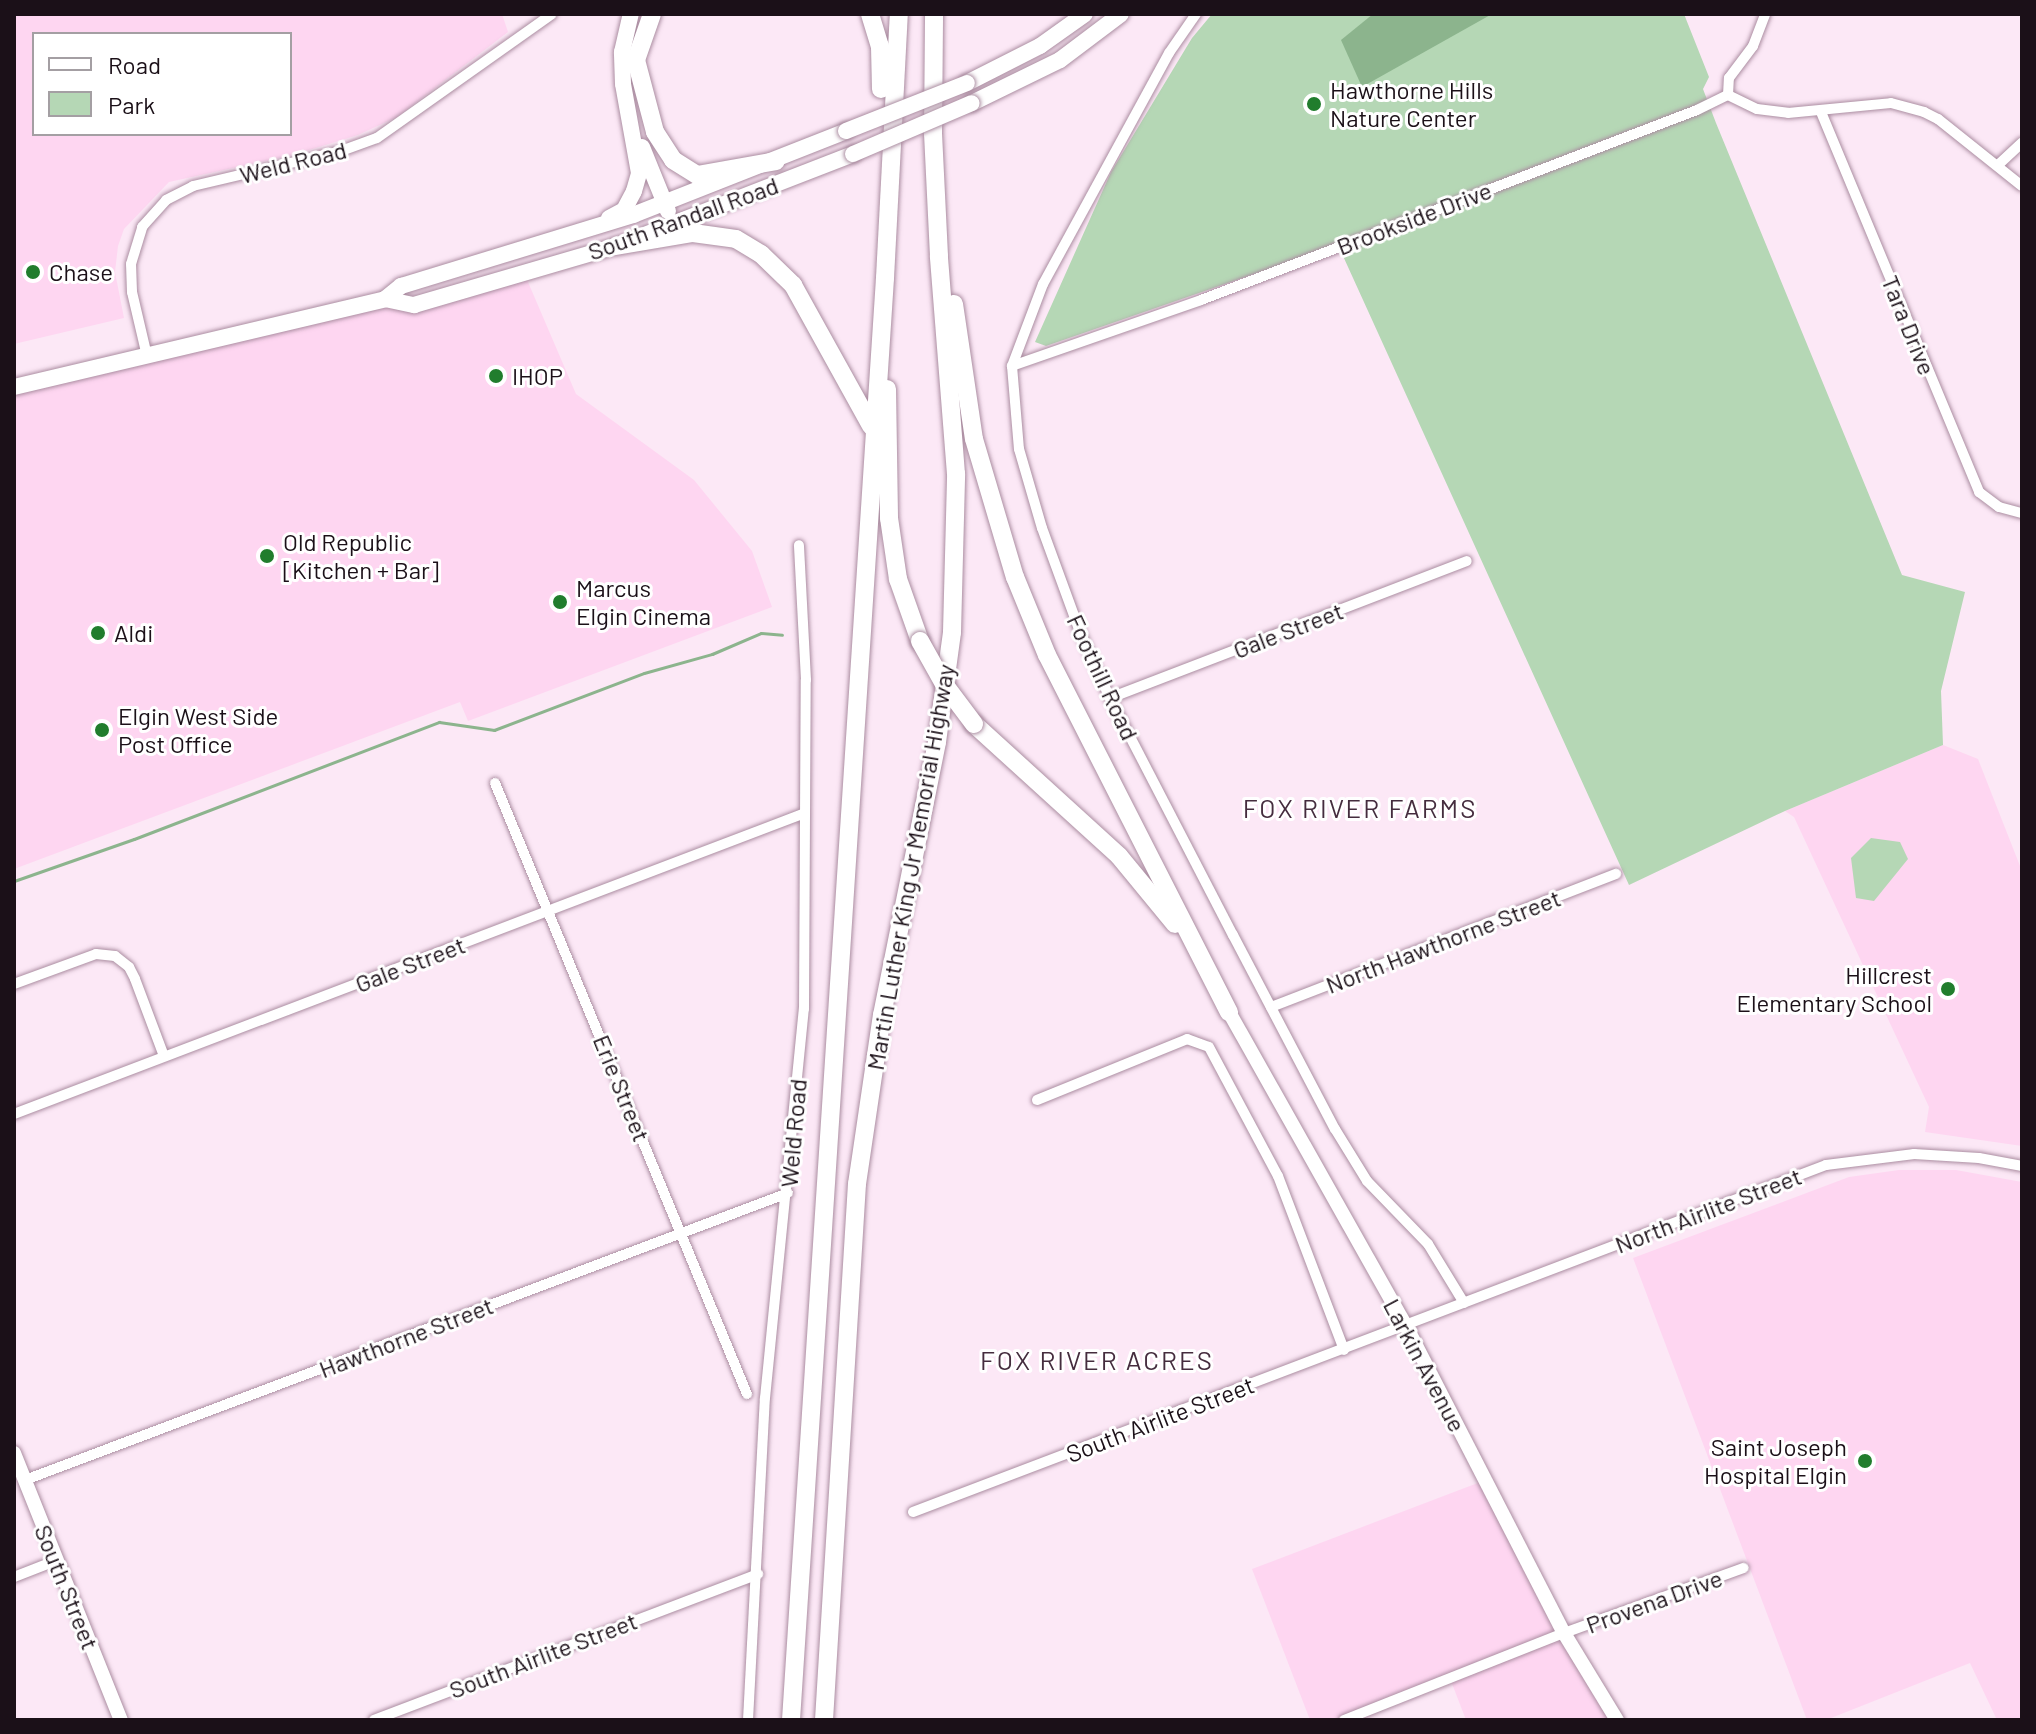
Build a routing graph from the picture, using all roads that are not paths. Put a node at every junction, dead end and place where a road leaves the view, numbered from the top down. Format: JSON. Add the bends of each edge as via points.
{"nodes":[{"id":1,"x":552,"y":14,"type":"edge"},
{"id":2,"x":631,"y":14,"type":"edge"},
{"id":3,"x":652,"y":14,"type":"edge"},
{"id":4,"x":870,"y":14,"type":"edge"},
{"id":5,"x":899,"y":14,"type":"edge"},
{"id":6,"x":934,"y":14,"type":"edge"},
{"id":7,"x":1085,"y":14,"type":"edge"},
{"id":8,"x":1121,"y":14,"type":"edge"},
{"id":9,"x":1196,"y":14,"type":"edge"},
{"id":10,"x":1765,"y":14,"type":"edge"},
{"id":11,"x":1728,"y":95,"type":"junction"},
{"id":12,"x":625,"y":105,"type":"junction"},
{"id":13,"x":1821,"y":112,"type":"junction"},
{"id":14,"x":933,"y":134,"type":"junction"},
{"id":15,"x":2022,"y":143,"type":"edge"},
{"id":16,"x":776,"y":161,"type":"junction"},
{"id":17,"x":1998,"y":165,"type":"junction"},
{"id":18,"x":2022,"y":186,"type":"edge"},
{"id":19,"x":664,"y":203,"type":"junction"},
{"id":20,"x":673,"y":225,"type":"junction"},
{"id":21,"x":583,"y":232,"type":"junction"},
{"id":22,"x":616,"y":246,"type":"junction"},
{"id":23,"x":885,"y":278,"type":"junction"},
{"id":24,"x":385,"y":299,"type":"junction"},
{"id":25,"x":147,"y":356,"type":"junction"},
{"id":26,"x":1012,"y":366,"type":"junction"},
{"id":27,"x":14,"y":387,"type":"edge"},
{"id":28,"x":871,"y":426,"type":"junction"},
{"id":29,"x":869,"y":481,"type":"junction"},
{"id":30,"x":2022,"y":513,"type":"edge"},
{"id":31,"x":799,"y":545,"type":"dead end"},
{"id":32,"x":1467,"y":561,"type":"dead end"},
{"id":33,"x":1110,"y":698,"type":"junction"},
{"id":34,"x":495,"y":783,"type":"dead end"},
{"id":35,"x":805,"y":813,"type":"junction"},
{"id":36,"x":1616,"y":874,"type":"dead end"},
{"id":37,"x":551,"y":911,"type":"junction"},
{"id":38,"x":14,"y":984,"type":"edge"},
{"id":39,"x":1271,"y":1007,"type":"junction"},
{"id":40,"x":1229,"y":1012,"type":"junction"},
{"id":41,"x":164,"y":1056,"type":"junction"},
{"id":42,"x":1037,"y":1100,"type":"dead end"},
{"id":43,"x":14,"y":1114,"type":"edge"},
{"id":44,"x":2022,"y":1166,"type":"edge"},
{"id":45,"x":788,"y":1193,"type":"junction"},
{"id":46,"x":681,"y":1232,"type":"junction"},
{"id":47,"x":1464,"y":1303,"type":"junction"},
{"id":48,"x":1406,"y":1326,"type":"junction"},
{"id":49,"x":1344,"y":1350,"type":"junction"},
{"id":50,"x":747,"y":1394,"type":"dead end"},
{"id":51,"x":14,"y":1453,"type":"edge"},
{"id":52,"x":25,"y":1480,"type":"junction"},
{"id":53,"x":913,"y":1512,"type":"dead end"},
{"id":54,"x":55,"y":1561,"type":"junction"},
{"id":55,"x":1744,"y":1568,"type":"dead end"},
{"id":56,"x":758,"y":1574,"type":"junction"},
{"id":57,"x":14,"y":1577,"type":"edge"},
{"id":58,"x":1564,"y":1633,"type":"junction"},
{"id":59,"x":121,"y":1720,"type":"edge"},
{"id":60,"x":374,"y":1720,"type":"edge"},
{"id":61,"x":748,"y":1720,"type":"edge"},
{"id":62,"x":791,"y":1720,"type":"edge"},
{"id":63,"x":824,"y":1720,"type":"edge"},
{"id":64,"x":1344,"y":1720,"type":"edge"},
{"id":65,"x":1617,"y":1720,"type":"edge"}],
"edges":[{"from":1,"to":25,"type":"street","name":"Weld Road","via":[[377,138],[193,186],[166,200],[142,227],[131,264]]},
{"from":2,"to":12,"type":"main road","via":[[622,52]]},
{"from":3,"to":16,"type":"highway","via":[[636,60],[655,132],[673,160],[697,175]]},
{"from":4,"to":28,"type":"highway","via":[[882,68]]},
{"from":5,"to":23,"type":"highway","name":"Martin Luther King Jr Memorial Highway"},
{"from":6,"to":14,"type":"highway","name":"Martin Luther King Jr Memorial Highway"},
{"from":7,"to":16,"type":"main road","name":"South Randall Road","bridge":true,"via":[[1040,46],[967,83]]},
{"from":8,"to":20,"type":"main road","name":"South Randall Road","bridge":true,"via":[[1060,60],[972,103]]},
{"from":9,"to":26,"type":"street","name":"Foothill Road","via":[[1054,259]]},
{"from":10,"to":11,"type":"street","via":[[1753,46],[1729,78]]},
{"from":11,"to":13,"type":"street","via":[[1757,109]]},
{"from":11,"to":26,"type":"street","name":"Brookside Drive","via":[[1327,252]]},
{"from":12,"to":19,"type":"main road"},
{"from":12,"to":21,"type":"main road","via":[[637,149],[634,191],[624,210]]},
{"from":13,"to":17,"type":"street","via":[[1891,103],[1924,112]]},
{"from":13,"to":30,"type":"street","name":"Tara Drive","via":[[1979,492],[1999,507]]},
{"from":14,"to":40,"type":"highway","via":[[974,439],[1015,577],[1047,655]]},
{"from":14,"to":63,"type":"highway","name":"Martin Luther King Jr Memorial Highway","via":[[956,474],[952,632],[937,742],[879,1030],[857,1184]]},
{"from":15,"to":17,"type":"street"},
{"from":16,"to":19,"type":"main road","name":"South Randall Road"},
{"from":17,"to":18,"type":"street"},
{"from":19,"to":20,"type":"main road"},
{"from":19,"to":21,"type":"main road","name":"South Randall Road"},
{"from":20,"to":22,"type":"main road","name":"South Randall Road"},
{"from":21,"to":24,"type":"main road","name":"South Randall Road","via":[[401,286]]},
{"from":22,"to":24,"type":"main road","name":"South Randall Road","via":[[414,305]]},
{"from":22,"to":28,"type":"highway","via":[[693,233],[736,239],[761,254],[793,285]]},
{"from":23,"to":29,"type":"highway","name":"Martin Luther King Jr Memorial Highway"},
{"from":23,"to":40,"type":"highway","bridge":true,"via":[[889,518],[898,579],[920,641],[974,724],[1119,856],[1156,898]]},
{"from":24,"to":25,"type":"main road","name":"South Randall Road"},
{"from":25,"to":27,"type":"main road","name":"South Randall Road"},
{"from":26,"to":33,"type":"street","name":"Foothill Road","via":[[1014,427],[1028,483],[1067,600]]},
{"from":28,"to":29,"type":"highway"},
{"from":29,"to":62,"type":"highway","name":"Martin Luther King Jr Memorial Highway"},
{"from":31,"to":35,"type":"street","name":"Weld Road"},
{"from":32,"to":33,"type":"street","name":"Gale Street"},
{"from":33,"to":39,"type":"street","name":"Foothill Road"},
{"from":34,"to":37,"type":"street","name":"Erie Street"},
{"from":35,"to":37,"type":"street","name":"Gale Street"},
{"from":35,"to":45,"type":"street","name":"Weld Road","via":[[804,1009]]},
{"from":36,"to":39,"type":"street","name":"North Hawthorne Street"},
{"from":37,"to":41,"type":"street","name":"Gale Street"},
{"from":37,"to":46,"type":"street","name":"Erie Street"},
{"from":38,"to":41,"type":"street","via":[[96,954],[115,956],[135,979]]},
{"from":39,"to":47,"type":"street","name":"Foothill Road","via":[[1367,1181],[1428,1244]]},
{"from":40,"to":48,"type":"main road","name":"Larkin Avenue"},
{"from":41,"to":43,"type":"street","name":"Gale Street"},
{"from":42,"to":49,"type":"street","via":[[1187,1039],[1209,1047],[1278,1176]]},
{"from":44,"to":47,"type":"street","name":"North Airlite Street","via":[[1914,1154],[1826,1165]]},
{"from":45,"to":46,"type":"street","name":"Hawthorne Street"},
{"from":45,"to":56,"type":"street","name":"Weld Road","via":[[765,1398]]},
{"from":46,"to":50,"type":"street","name":"Erie Street"},
{"from":46,"to":52,"type":"street","name":"Hawthorne Street"},
{"from":47,"to":48,"type":"street","name":"North Airlite Street"},
{"from":48,"to":49,"type":"street","name":"South Airlite Street"},
{"from":48,"to":58,"type":"main road","name":"Larkin Avenue"},
{"from":49,"to":53,"type":"street","name":"South Airlite Street"},
{"from":51,"to":52,"type":"main road","name":"South Street"},
{"from":52,"to":54,"type":"main road","name":"South Street"},
{"from":54,"to":57,"type":"street"},
{"from":54,"to":59,"type":"main road","name":"South Street"},
{"from":55,"to":58,"type":"street","name":"Provena Drive"},
{"from":56,"to":60,"type":"street","name":"South Airlite Street"},
{"from":56,"to":61,"type":"street","name":"Weld Road"},
{"from":58,"to":64,"type":"street","name":"Provena Drive"},
{"from":58,"to":65,"type":"main road","name":"Larkin Avenue"}]}
